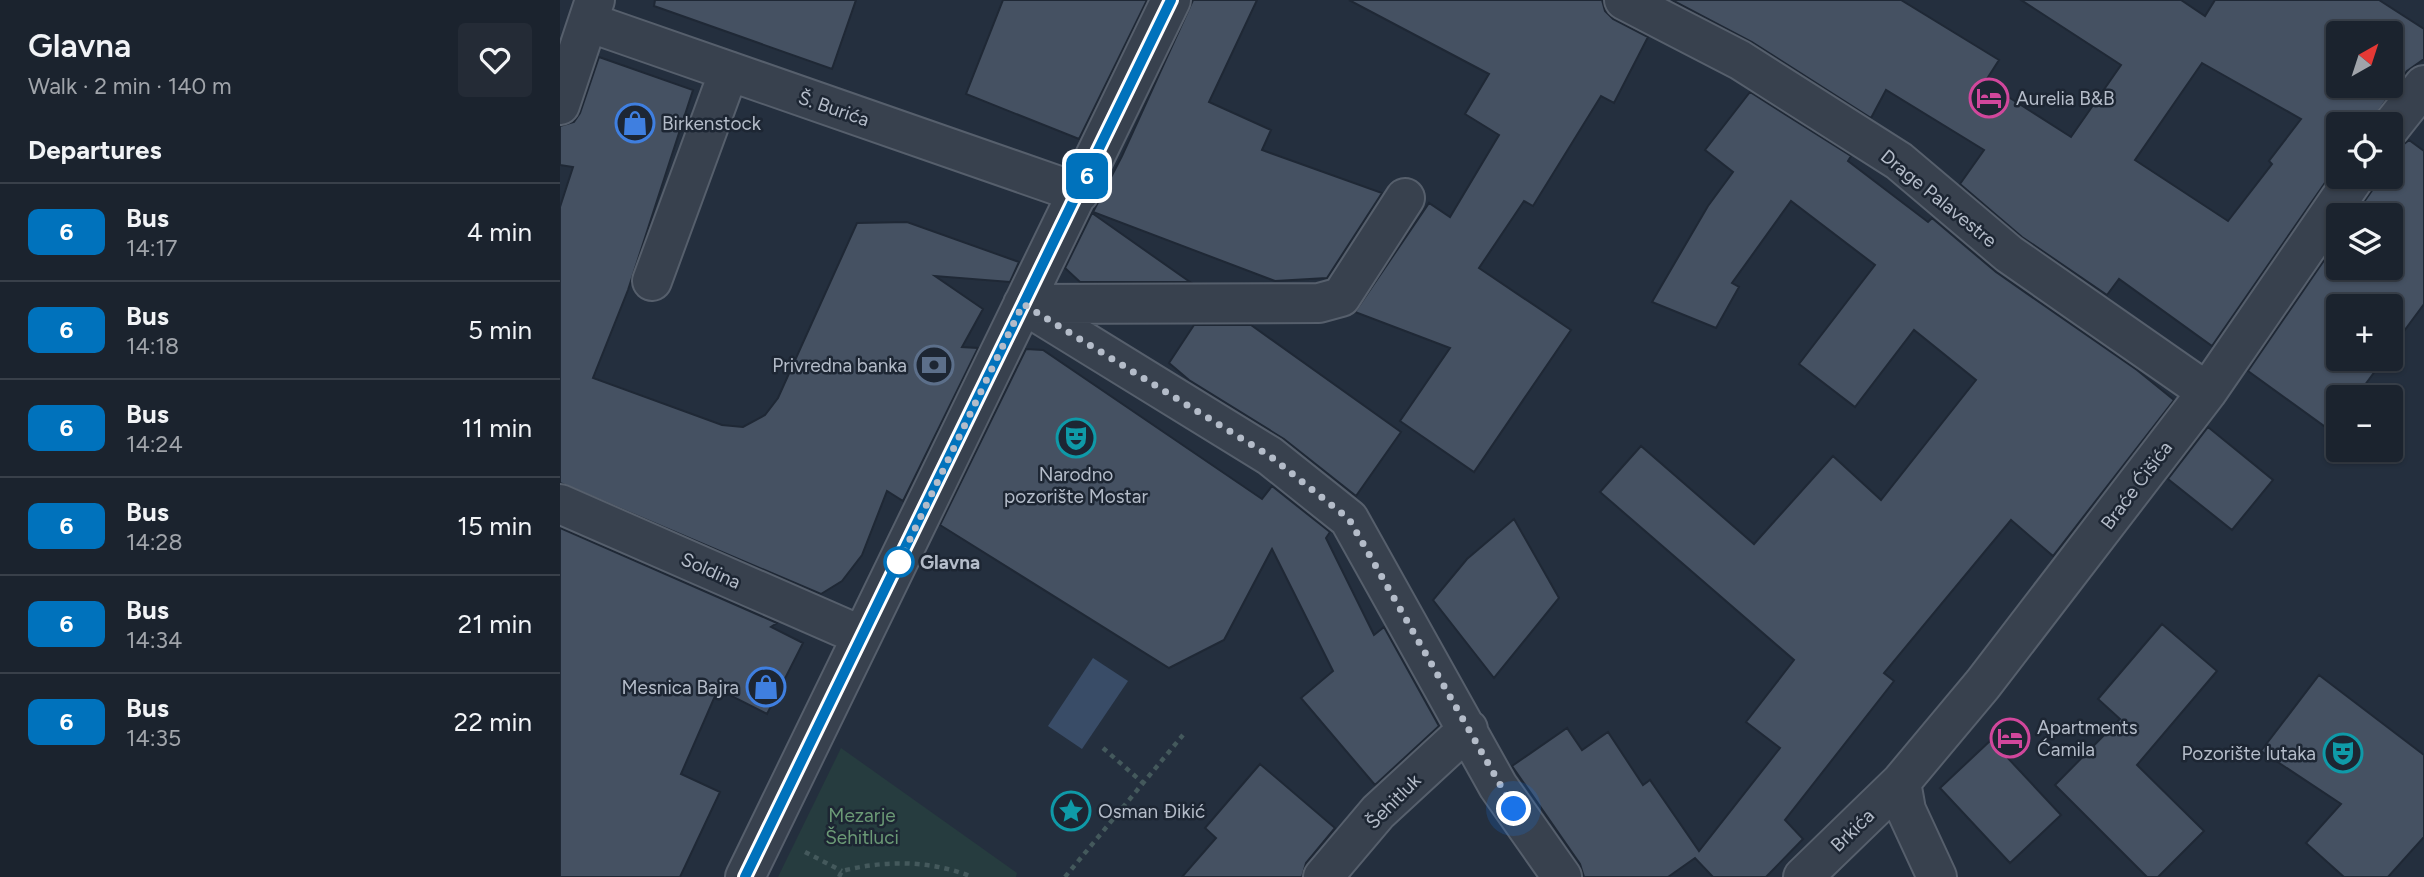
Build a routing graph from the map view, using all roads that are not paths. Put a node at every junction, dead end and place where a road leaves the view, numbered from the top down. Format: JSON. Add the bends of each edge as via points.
{"nodes":[{"id":1,"x":1171,"y":0,"type":"edge"},
{"id":2,"x":1624,"y":0,"type":"edge"},
{"id":3,"x":592,"y":11,"type":"edge"},
{"id":4,"x":729,"y":71,"type":"junction"},
{"id":5,"x":2424,"y":85,"type":"edge"},
{"id":6,"x":560,"y":105,"type":"edge"},
{"id":7,"x":2403,"y":112,"type":"edge"},
{"id":8,"x":2348,"y":189,"type":"edge"},
{"id":9,"x":1079,"y":193,"type":"junction"},
{"id":10,"x":1405,"y":198,"type":"dead end"},
{"id":11,"x":652,"y":281,"type":"dead end"},
{"id":12,"x":1023,"y":304,"type":"junction"},
{"id":13,"x":2207,"y":392,"type":"junction"},
{"id":14,"x":560,"y":504,"type":"edge"},
{"id":15,"x":862,"y":636,"type":"junction"},
{"id":16,"x":1468,"y":729,"type":"junction"},
{"id":17,"x":1901,"y":782,"type":"junction"},
{"id":18,"x":745,"y":877,"type":"edge"},
{"id":19,"x":1323,"y":877,"type":"edge"},
{"id":20,"x":1562,"y":877,"type":"edge"},
{"id":21,"x":1803,"y":877,"type":"edge"},
{"id":22,"x":1937,"y":877,"type":"edge"}],
"edges":[{"from":1,"to":9,"type":"street"},
{"from":2,"to":13,"type":"street","name":"Drage Palavestre","via":[[1740,60],[1899,161],[2009,254]]},
{"from":3,"to":4,"type":"street","name":"Š. Burića"},
{"from":3,"to":6,"type":"street"},
{"from":4,"to":9,"type":"street","name":"Š. Burića"},
{"from":4,"to":11,"type":"street"},
{"from":5,"to":7,"type":"street"},
{"from":8,"to":13,"type":"street","name":"Braće Ćišića"},
{"from":9,"to":12,"type":"street"},
{"from":10,"to":12,"type":"street","via":[[1341,297],[1319,303]]},
{"from":12,"to":15,"type":"street"},
{"from":12,"to":16,"type":"street","via":[[1270,456],[1349,519]]},
{"from":13,"to":17,"type":"street","name":"Braće Ćišića","via":[[1983,684]]},
{"from":14,"to":15,"type":"street","name":"Soldina"},
{"from":15,"to":18,"type":"street"},
{"from":16,"to":19,"type":"street","name":"Šehitluk","via":[[1378,812]]},
{"from":16,"to":20,"type":"street","via":[[1499,786]]},
{"from":17,"to":21,"type":"street","name":"Brkića"},
{"from":17,"to":22,"type":"street","via":[[1906,810]]}]}
